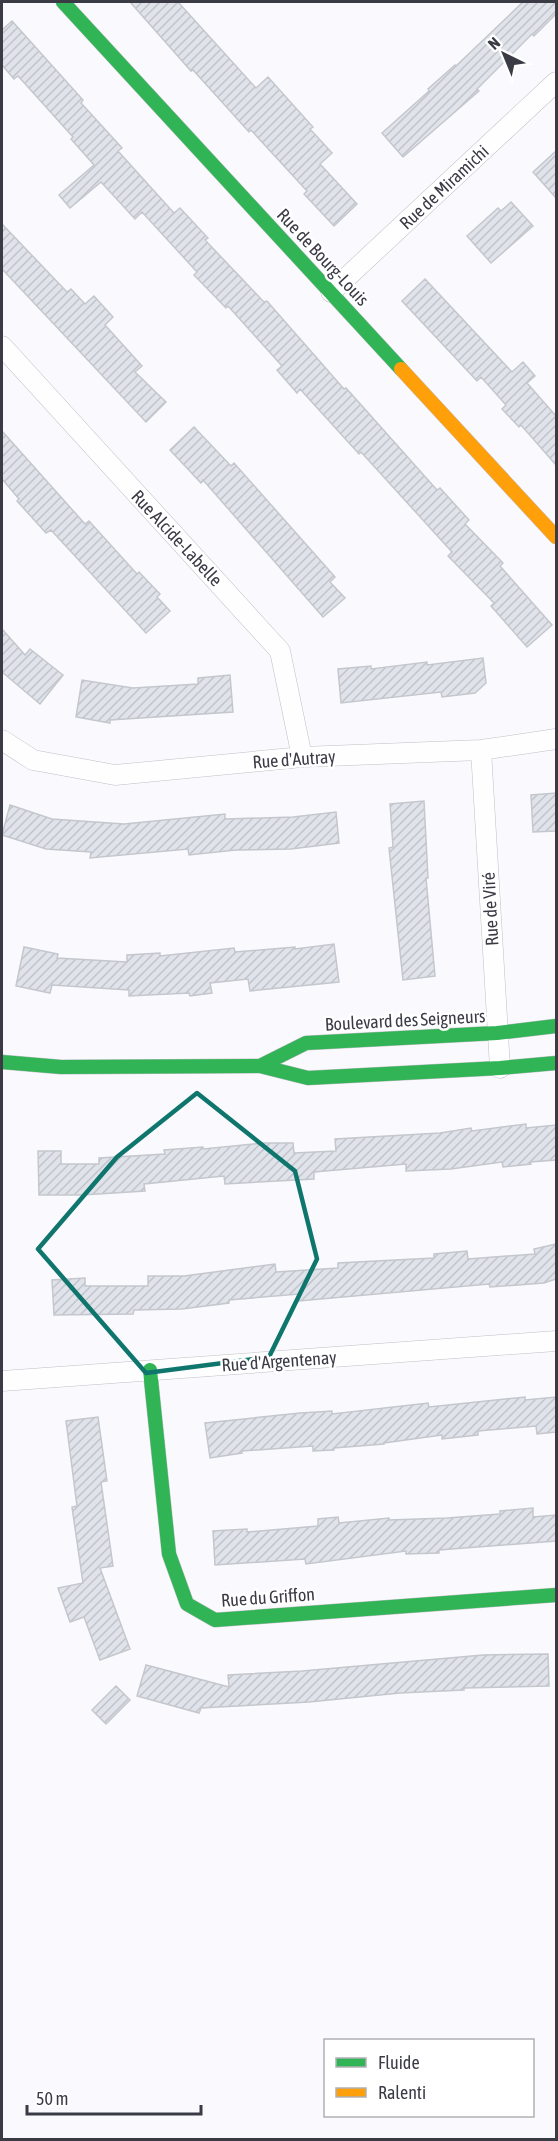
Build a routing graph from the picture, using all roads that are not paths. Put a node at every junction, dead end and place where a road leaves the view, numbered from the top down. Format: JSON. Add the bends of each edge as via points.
{"nodes":[{"id":1,"x":63,"y":2,"type":"edge"},
{"id":2,"x":556,"y":82,"type":"edge"},
{"id":3,"x":332,"y":292,"type":"junction"},
{"id":4,"x":2,"y":346,"type":"edge"},
{"id":5,"x":556,"y":537,"type":"edge"},
{"id":6,"x":556,"y":739,"type":"edge"},
{"id":7,"x":2,"y":740,"type":"edge"},
{"id":8,"x":481,"y":750,"type":"junction"},
{"id":9,"x":302,"y":757,"type":"junction"},
{"id":10,"x":556,"y":1026,"type":"edge"},
{"id":11,"x":497,"y":1033,"type":"junction"},
{"id":12,"x":2,"y":1062,"type":"edge"},
{"id":13,"x":556,"y":1063,"type":"edge"},
{"id":14,"x":260,"y":1066,"type":"junction"},
{"id":15,"x":500,"y":1068,"type":"junction"},
{"id":16,"x":556,"y":1341,"type":"edge"},
{"id":17,"x":150,"y":1370,"type":"junction"},
{"id":18,"x":2,"y":1381,"type":"edge"},
{"id":19,"x":556,"y":1595,"type":"edge"}],
"edges":[{"from":1,"to":3,"type":"street","name":"Rue de Bourg-Louis"},
{"from":2,"to":3,"type":"street","name":"Rue de Miramichi"},
{"from":3,"to":5,"type":"street","name":"Rue de Bourg-Louis"},
{"from":4,"to":9,"type":"street","name":"Rue Alcide-Labelle","via":[[280,651]]},
{"from":6,"to":8,"type":"street","name":"Rue d'Autray"},
{"from":7,"to":9,"type":"street","name":"Rue d'Autray","via":[[33,760],[115,775]]},
{"from":8,"to":9,"type":"street","name":"Rue d'Autray"},
{"from":8,"to":11,"type":"street","name":"Rue de Viré"},
{"from":10,"to":11,"type":"street","name":"Boulevard des Seigneurs"},
{"from":11,"to":14,"type":"street","name":"Boulevard des Seigneurs","via":[[306,1043]]},
{"from":11,"to":15,"type":"street","name":"Rue de Viré"},
{"from":12,"to":14,"type":"street","name":"Boulevard des Seigneurs","via":[[61,1067]]},
{"from":13,"to":15,"type":"street","name":"Boulevard des Seigneurs"},
{"from":14,"to":15,"type":"street","name":"Boulevard des Seigneurs","via":[[308,1078]]},
{"from":16,"to":17,"type":"street","name":"Rue d'Argentenay"},
{"from":17,"to":18,"type":"street","name":"Rue d'Argentenay"},
{"from":17,"to":19,"type":"street","name":"Rue du Griffon","via":[[169,1554],[187,1604],[215,1620]]}]}
